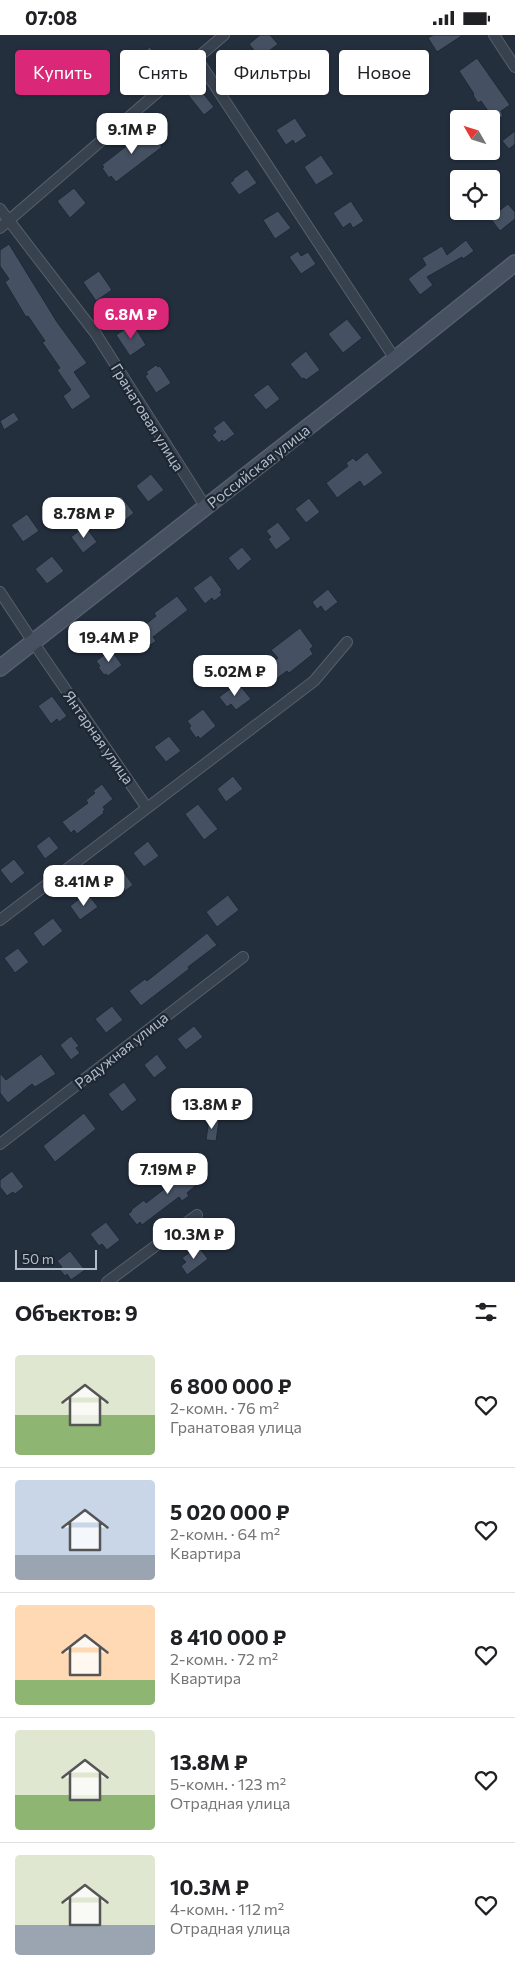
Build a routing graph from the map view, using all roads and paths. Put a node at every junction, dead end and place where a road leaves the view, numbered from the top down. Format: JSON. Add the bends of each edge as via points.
{"nodes":[{"id":1,"x":224,"y":35,"type":"edge"},
{"id":2,"x":494,"y":35,"type":"edge"},
{"id":3,"x":205,"y":50,"type":"edge"},
{"id":4,"x":515,"y":67,"type":"edge"},
{"id":5,"x":206,"y":72,"type":"edge"},
{"id":6,"x":152,"y":95,"type":"edge"},
{"id":7,"x":0,"y":209,"type":"edge"},
{"id":8,"x":4,"y":224,"type":"edge"},
{"id":9,"x":515,"y":263,"type":"edge"},
{"id":10,"x":395,"y":359,"type":"junction"},
{"id":11,"x":205,"y":507,"type":"junction"},
{"id":12,"x":0,"y":592,"type":"edge"},
{"id":13,"x":33,"y":642,"type":"junction"},
{"id":14,"x":347,"y":642,"type":"dead end"},
{"id":15,"x":0,"y":667,"type":"edge"},
{"id":16,"x":147,"y":808,"type":"junction"},
{"id":17,"x":0,"y":921,"type":"edge"},
{"id":18,"x":242,"y":957,"type":"dead end"},
{"id":19,"x":0,"y":1144,"type":"edge"},
{"id":20,"x":197,"y":1215,"type":"dead end"},
{"id":21,"x":107,"y":1282,"type":"edge"}],
"edges":[{"from":1,"to":3,"type":"street"},
{"from":2,"to":4,"type":"street"},
{"from":5,"to":10,"type":"street"},
{"from":6,"to":8,"type":"street"},
{"from":7,"to":8,"type":"street","name":"Гранатовая улица"},
{"from":8,"to":11,"type":"street","name":"Гранатовая улица","via":[[96,335]]},
{"from":9,"to":10,"type":"main road","name":"Российская улица"},
{"from":10,"to":11,"type":"main road","name":"Российская улица"},
{"from":11,"to":13,"type":"main road","name":"Российская улица"},
{"from":12,"to":13,"type":"street","name":"Янтарная улица"},
{"from":13,"to":15,"type":"main road","name":"Российская улица"},
{"from":13,"to":16,"type":"street","name":"Янтарная улица"},
{"from":14,"to":16,"type":"street","via":[[314,681]]},
{"from":16,"to":17,"type":"street"},
{"from":18,"to":19,"type":"street","name":"Радужная улица"},
{"from":20,"to":21,"type":"street"}]}
